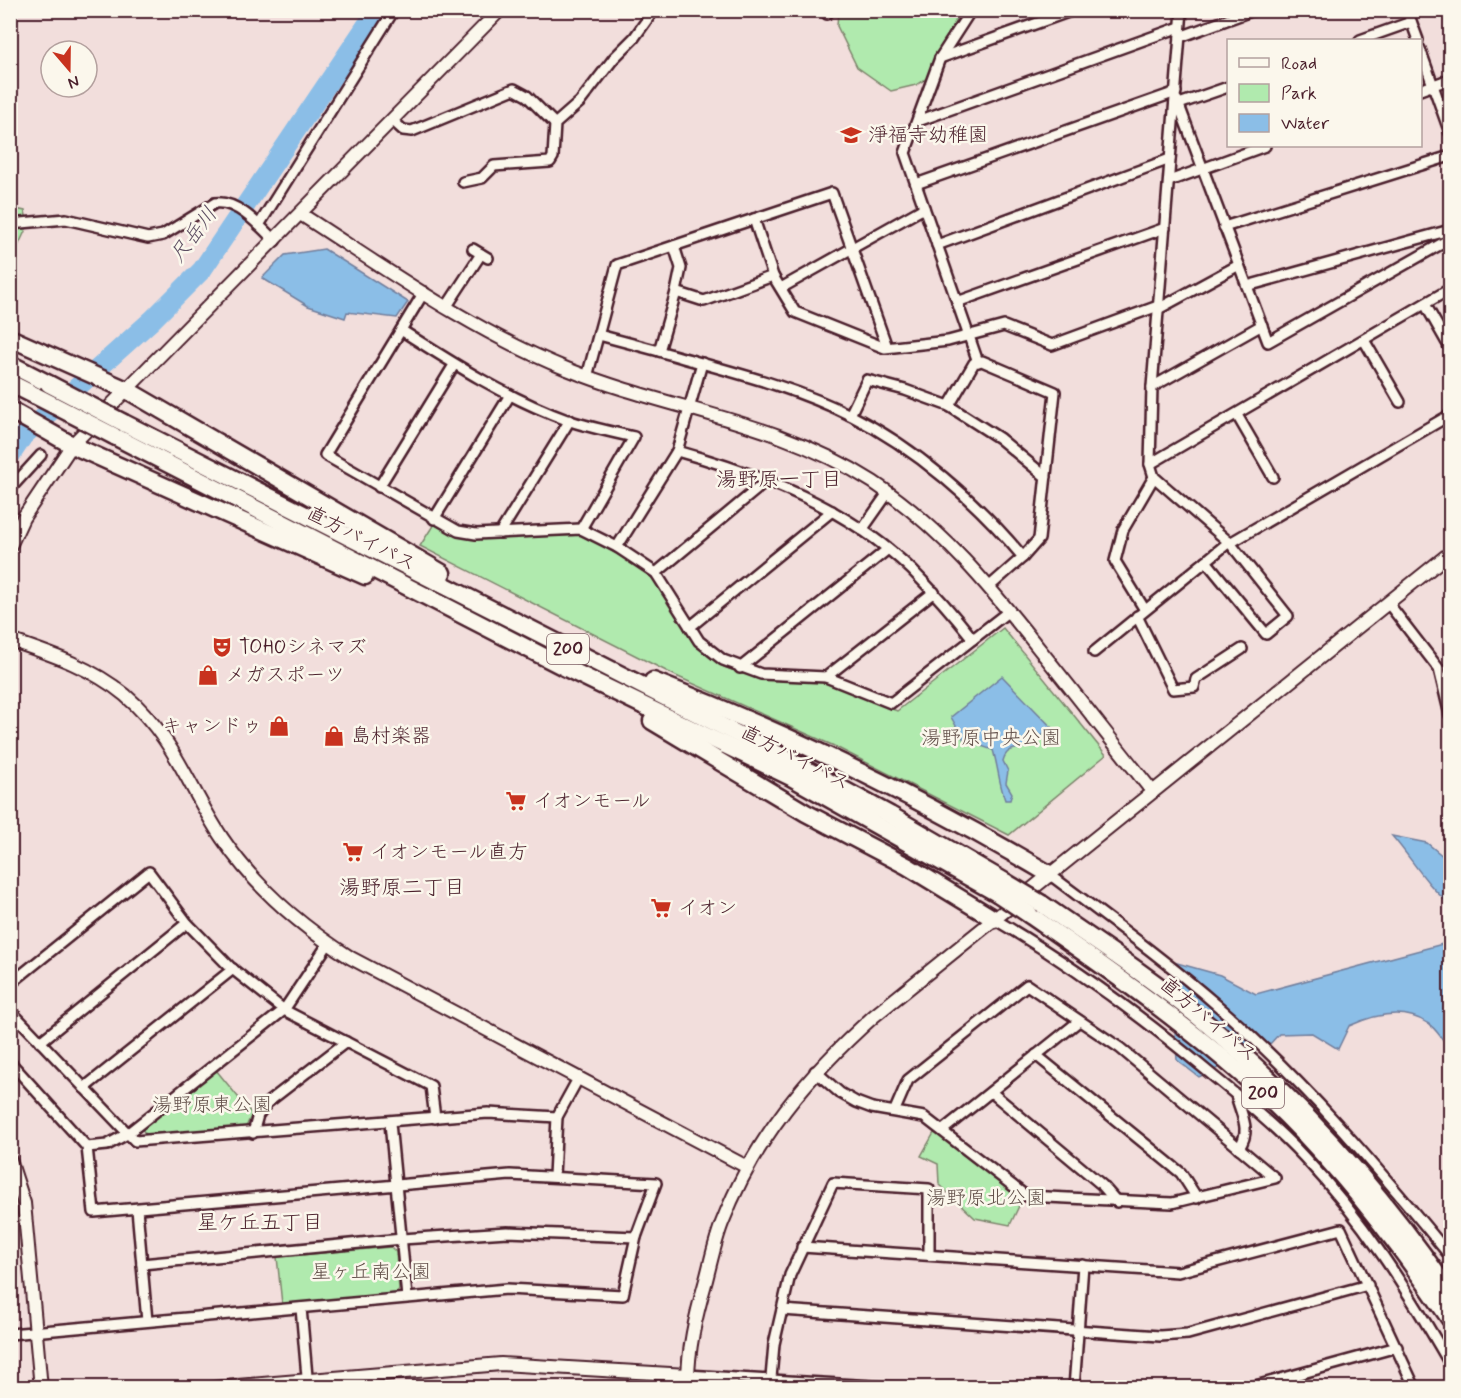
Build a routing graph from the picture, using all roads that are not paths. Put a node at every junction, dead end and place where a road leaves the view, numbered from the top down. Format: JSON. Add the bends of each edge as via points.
{"nodes":[{"id":1,"x":394,"y":10,"type":"edge"},
{"id":2,"x":500,"y":10,"type":"edge"},
{"id":3,"x":654,"y":10,"type":"edge"},
{"id":4,"x":971,"y":10,"type":"edge"},
{"id":5,"x":1074,"y":10,"type":"edge"},
{"id":6,"x":1182,"y":10,"type":"edge"},
{"id":7,"x":1254,"y":10,"type":"edge"},
{"id":8,"x":1407,"y":10,"type":"edge"},
{"id":9,"x":1411,"y":22,"type":"junction"},
{"id":10,"x":1180,"y":32,"type":"junction"},
{"id":11,"x":1363,"y":39,"type":"edge"},
{"id":12,"x":1418,"y":39,"type":"edge"},
{"id":13,"x":1422,"y":55,"type":"edge"},
{"id":14,"x":940,"y":58,"type":"junction"},
{"id":15,"x":1450,"y":79,"type":"edge"},
{"id":16,"x":1433,"y":85,"type":"junction"},
{"id":17,"x":1227,"y":87,"type":"edge"},
{"id":18,"x":1422,"y":89,"type":"edge"},
{"id":19,"x":1177,"y":97,"type":"junction"},
{"id":20,"x":393,"y":121,"type":"junction"},
{"id":21,"x":918,"y":121,"type":"junction"},
{"id":22,"x":555,"y":124,"type":"junction"},
{"id":23,"x":1450,"y":133,"type":"edge"},
{"id":24,"x":1262,"y":147,"type":"edge"},
{"id":25,"x":1450,"y":156,"type":"edge"},
{"id":26,"x":1170,"y":159,"type":"junction"},
{"id":27,"x":1202,"y":168,"type":"junction"},
{"id":28,"x":1168,"y":181,"type":"junction"},
{"id":29,"x":462,"y":182,"type":"dead end"},
{"id":30,"x":916,"y":184,"type":"junction"},
{"id":31,"x":924,"y":208,"type":"junction"},
{"id":32,"x":302,"y":214,"type":"junction"},
{"id":33,"x":754,"y":219,"type":"junction"},
{"id":34,"x":10,"y":224,"type":"edge"},
{"id":35,"x":259,"y":225,"type":"junction"},
{"id":36,"x":1224,"y":227,"type":"junction"},
{"id":37,"x":1165,"y":228,"type":"junction"},
{"id":38,"x":1450,"y":230,"type":"edge"},
{"id":39,"x":1450,"y":239,"type":"edge"},
{"id":40,"x":275,"y":240,"type":"junction"},
{"id":41,"x":937,"y":245,"type":"junction"},
{"id":42,"x":674,"y":246,"type":"junction"},
{"id":43,"x":850,"y":249,"type":"junction"},
{"id":44,"x":480,"y":254,"type":"dead end"},
{"id":45,"x":1239,"y":265,"type":"junction"},
{"id":46,"x":773,"y":276,"type":"junction"},
{"id":47,"x":1247,"y":286,"type":"junction"},
{"id":48,"x":781,"y":288,"type":"junction"},
{"id":49,"x":1450,"y":289,"type":"edge"},
{"id":50,"x":424,"y":292,"type":"junction"},
{"id":51,"x":676,"y":292,"type":"junction"},
{"id":52,"x":957,"y":302,"type":"junction"},
{"id":53,"x":1425,"y":304,"type":"junction"},
{"id":54,"x":447,"y":306,"type":"junction"},
{"id":55,"x":1158,"y":308,"type":"junction"},
{"id":56,"x":1262,"y":325,"type":"junction"},
{"id":57,"x":401,"y":330,"type":"junction"},
{"id":58,"x":599,"y":335,"type":"junction"},
{"id":59,"x":969,"y":337,"type":"junction"},
{"id":60,"x":10,"y":338,"type":"edge"},
{"id":61,"x":1364,"y":340,"type":"junction"},
{"id":62,"x":887,"y":347,"type":"junction"},
{"id":63,"x":1450,"y":348,"type":"edge"},
{"id":64,"x":659,"y":351,"type":"junction"},
{"id":65,"x":978,"y":362,"type":"junction"},
{"id":66,"x":702,"y":363,"type":"junction"},
{"id":67,"x":10,"y":364,"type":"edge"},
{"id":68,"x":454,"y":365,"type":"junction"},
{"id":69,"x":587,"y":376,"type":"junction"},
{"id":70,"x":10,"y":383,"type":"edge"},
{"id":71,"x":1152,"y":387,"type":"junction"},
{"id":72,"x":127,"y":390,"type":"junction"},
{"id":73,"x":510,"y":395,"type":"junction"},
{"id":74,"x":1400,"y":402,"type":"dead end"},
{"id":75,"x":949,"y":406,"type":"junction"},
{"id":76,"x":689,"y":407,"type":"junction"},
{"id":77,"x":14,"y":415,"type":"edge"},
{"id":78,"x":850,"y":415,"type":"junction"},
{"id":79,"x":1237,"y":415,"type":"junction"},
{"id":80,"x":1450,"y":415,"type":"edge"},
{"id":81,"x":570,"y":420,"type":"junction"},
{"id":82,"x":119,"y":429,"type":"junction"},
{"id":83,"x":72,"y":445,"type":"junction"},
{"id":84,"x":677,"y":451,"type":"junction"},
{"id":85,"x":41,"y":455,"type":"dead end"},
{"id":86,"x":1150,"y":464,"type":"junction"},
{"id":87,"x":1046,"y":477,"type":"junction"},
{"id":88,"x":1154,"y":477,"type":"junction"},
{"id":89,"x":1273,"y":477,"type":"dead end"},
{"id":90,"x":768,"y":480,"type":"junction"},
{"id":91,"x":379,"y":486,"type":"junction"},
{"id":92,"x":10,"y":489,"type":"edge"},
{"id":93,"x":888,"y":493,"type":"junction"},
{"id":94,"x":832,"y":511,"type":"junction"},
{"id":95,"x":434,"y":519,"type":"junction"},
{"id":96,"x":580,"y":529,"type":"junction"},
{"id":97,"x":862,"y":530,"type":"junction"},
{"id":98,"x":500,"y":533,"type":"junction"},
{"id":99,"x":1230,"y":543,"type":"junction"},
{"id":100,"x":10,"y":546,"type":"edge"},
{"id":101,"x":617,"y":547,"type":"junction"},
{"id":102,"x":888,"y":549,"type":"junction"},
{"id":103,"x":1450,"y":553,"type":"edge"},
{"id":104,"x":1023,"y":557,"type":"junction"},
{"id":105,"x":1206,"y":561,"type":"junction"},
{"id":106,"x":656,"y":573,"type":"junction"},
{"id":107,"x":990,"y":586,"type":"junction"},
{"id":108,"x":934,"y":592,"type":"junction"},
{"id":109,"x":1388,"y":603,"type":"junction"},
{"id":110,"x":494,"y":610,"type":"junction"},
{"id":111,"x":1009,"y":611,"type":"junction"},
{"id":112,"x":1141,"y":613,"type":"junction"},
{"id":113,"x":690,"y":627,"type":"junction"},
{"id":114,"x":512,"y":639,"type":"junction"},
{"id":115,"x":973,"y":639,"type":"junction"},
{"id":116,"x":10,"y":640,"type":"edge"},
{"id":117,"x":565,"y":647,"type":"junction"},
{"id":118,"x":1242,"y":649,"type":"dead end"},
{"id":119,"x":1094,"y":652,"type":"dead end"},
{"id":120,"x":562,"y":666,"type":"junction"},
{"id":121,"x":740,"y":668,"type":"junction"},
{"id":122,"x":826,"y":677,"type":"junction"},
{"id":123,"x":1450,"y":712,"type":"edge"},
{"id":124,"x":1152,"y":791,"type":"junction"},
{"id":125,"x":1049,"y":874,"type":"junction"},
{"id":126,"x":1002,"y":888,"type":"junction"},
{"id":127,"x":1036,"y":910,"type":"junction"},
{"id":128,"x":994,"y":919,"type":"junction"},
{"id":129,"x":187,"y":923,"type":"junction"},
{"id":130,"x":328,"y":944,"type":"junction"},
{"id":131,"x":233,"y":969,"type":"junction"},
{"id":132,"x":10,"y":984,"type":"edge"},
{"id":133,"x":10,"y":1010,"type":"edge"},
{"id":134,"x":284,"y":1010,"type":"junction"},
{"id":135,"x":1079,"y":1021,"type":"junction"},
{"id":136,"x":40,"y":1042,"type":"junction"},
{"id":137,"x":346,"y":1042,"type":"junction"},
{"id":138,"x":1036,"y":1055,"type":"junction"},
{"id":139,"x":10,"y":1062,"type":"edge"},
{"id":140,"x":815,"y":1071,"type":"junction"},
{"id":141,"x":579,"y":1077,"type":"junction"},
{"id":142,"x":84,"y":1088,"type":"junction"},
{"id":143,"x":991,"y":1092,"type":"junction"},
{"id":144,"x":1236,"y":1094,"type":"junction"},
{"id":145,"x":894,"y":1110,"type":"junction"},
{"id":146,"x":557,"y":1117,"type":"junction"},
{"id":147,"x":435,"y":1118,"type":"junction"},
{"id":148,"x":390,"y":1123,"type":"junction"},
{"id":149,"x":943,"y":1130,"type":"junction"},
{"id":150,"x":253,"y":1133,"type":"junction"},
{"id":151,"x":127,"y":1134,"type":"junction"},
{"id":152,"x":87,"y":1147,"type":"junction"},
{"id":153,"x":1239,"y":1148,"type":"junction"},
{"id":154,"x":10,"y":1160,"type":"edge"},
{"id":155,"x":747,"y":1167,"type":"junction"},
{"id":156,"x":555,"y":1176,"type":"junction"},
{"id":157,"x":397,"y":1184,"type":"junction"},
{"id":158,"x":1197,"y":1198,"type":"junction"},
{"id":159,"x":1117,"y":1202,"type":"junction"},
{"id":160,"x":136,"y":1209,"type":"junction"},
{"id":161,"x":636,"y":1237,"type":"junction"},
{"id":162,"x":402,"y":1239,"type":"junction"},
{"id":163,"x":802,"y":1247,"type":"junction"},
{"id":164,"x":929,"y":1255,"type":"junction"},
{"id":165,"x":1450,"y":1256,"type":"edge"},
{"id":166,"x":142,"y":1264,"type":"junction"},
{"id":167,"x":1083,"y":1265,"type":"junction"},
{"id":168,"x":1368,"y":1284,"type":"junction"},
{"id":169,"x":1450,"y":1293,"type":"edge"},
{"id":170,"x":407,"y":1297,"type":"junction"},
{"id":171,"x":302,"y":1308,"type":"junction"},
{"id":172,"x":782,"y":1310,"type":"junction"},
{"id":173,"x":1450,"y":1319,"type":"edge"},
{"id":174,"x":147,"y":1321,"type":"junction"},
{"id":175,"x":35,"y":1332,"type":"junction"},
{"id":176,"x":1078,"y":1332,"type":"junction"},
{"id":177,"x":10,"y":1334,"type":"edge"},
{"id":178,"x":1397,"y":1347,"type":"junction"},
{"id":179,"x":1450,"y":1364,"type":"edge"},
{"id":180,"x":771,"y":1378,"type":"junction"},
{"id":181,"x":688,"y":1381,"type":"edge"},
{"id":182,"x":308,"y":1383,"type":"edge"},
{"id":183,"x":41,"y":1388,"type":"edge"},
{"id":184,"x":214,"y":1388,"type":"edge"},
{"id":185,"x":907,"y":1388,"type":"edge"},
{"id":186,"x":1074,"y":1388,"type":"edge"},
{"id":187,"x":1248,"y":1388,"type":"edge"},
{"id":188,"x":1415,"y":1388,"type":"edge"}],
"edges":[{"from":1,"to":35,"type":"street"},
{"from":2,"to":20,"type":"street"},
{"from":3,"to":22,"type":"street","via":[[580,102]]},
{"from":4,"to":14,"type":"street"},
{"from":5,"to":14,"type":"street"},
{"from":6,"to":10,"type":"street"},
{"from":7,"to":10,"type":"street"},
{"from":8,"to":9,"type":"street"},
{"from":9,"to":11,"type":"street"},
{"from":9,"to":12,"type":"street"},
{"from":10,"to":19,"type":"street"},
{"from":10,"to":21,"type":"street"},
{"from":13,"to":16,"type":"street"},
{"from":14,"to":21,"type":"street"},
{"from":15,"to":16,"type":"street"},
{"from":16,"to":18,"type":"street"},
{"from":16,"to":23,"type":"street"},
{"from":17,"to":19,"type":"street"},
{"from":19,"to":26,"type":"street"},
{"from":19,"to":27,"type":"street"},
{"from":19,"to":30,"type":"street"},
{"from":20,"to":22,"type":"street","via":[[403,130],[412,131],[514,89],[527,96]]},
{"from":20,"to":32,"type":"street"},
{"from":21,"to":30,"type":"street","via":[[905,153]]},
{"from":22,"to":29,"type":"street","via":[[550,162],[494,166],[482,178]]},
{"from":24,"to":27,"type":"street"},
{"from":25,"to":36,"type":"street"},
{"from":26,"to":28,"type":"street"},
{"from":26,"to":41,"type":"street"},
{"from":27,"to":28,"type":"street"},
{"from":27,"to":36,"type":"street"},
{"from":28,"to":37,"type":"street"},
{"from":30,"to":31,"type":"street"},
{"from":31,"to":41,"type":"street"},
{"from":31,"to":43,"type":"street"},
{"from":32,"to":40,"type":"street"},
{"from":32,"to":50,"type":"street"},
{"from":33,"to":42,"type":"street"},
{"from":33,"to":43,"type":"street","via":[[832,192]]},
{"from":33,"to":46,"type":"street"},
{"from":34,"to":35,"type":"street","via":[[66,219],[148,238],[163,235],[222,202]]},
{"from":35,"to":40,"type":"street"},
{"from":36,"to":45,"type":"street"},
{"from":37,"to":52,"type":"street"},
{"from":37,"to":55,"type":"street"},
{"from":38,"to":47,"type":"street"},
{"from":39,"to":56,"type":"street","via":[[1268,342]]},
{"from":40,"to":72,"type":"street"},
{"from":41,"to":52,"type":"street"},
{"from":42,"to":51,"type":"street","via":[[681,268]]},
{"from":42,"to":58,"type":"street","via":[[617,265]]},
{"from":43,"to":48,"type":"street"},
{"from":43,"to":62,"type":"street"},
{"from":44,"to":54,"type":"street"},
{"from":45,"to":47,"type":"street"},
{"from":45,"to":55,"type":"street"},
{"from":46,"to":48,"type":"street"},
{"from":46,"to":51,"type":"street","via":[[704,301]]},
{"from":47,"to":56,"type":"street"},
{"from":48,"to":62,"type":"street","via":[[795,312]]},
{"from":49,"to":53,"type":"street"},
{"from":50,"to":54,"type":"street"},
{"from":50,"to":57,"type":"street"},
{"from":51,"to":64,"type":"street"},
{"from":52,"to":59,"type":"street"},
{"from":53,"to":61,"type":"street"},
{"from":53,"to":63,"type":"street"},
{"from":54,"to":69,"type":"street","via":[[507,342]]},
{"from":55,"to":59,"type":"street","via":[[1052,345],[1004,326]]},
{"from":55,"to":71,"type":"street"},
{"from":56,"to":71,"type":"street"},
{"from":57,"to":68,"type":"street"},
{"from":57,"to":91,"type":"street","via":[[325,456]]},
{"from":58,"to":64,"type":"street"},
{"from":58,"to":69,"type":"street"},
{"from":59,"to":62,"type":"street"},
{"from":59,"to":65,"type":"street"},
{"from":60,"to":72,"type":"highway"},
{"from":61,"to":74,"type":"street"},
{"from":61,"to":79,"type":"street"},
{"from":64,"to":66,"type":"street"},
{"from":65,"to":75,"type":"street"},
{"from":65,"to":87,"type":"street","via":[[1055,392]]},
{"from":66,"to":76,"type":"street"},
{"from":66,"to":78,"type":"street"},
{"from":67,"to":82,"type":"highway","name":"直方バイパス","number":"200","bridge":true},
{"from":68,"to":73,"type":"street"},
{"from":68,"to":91,"type":"street"},
{"from":69,"to":76,"type":"street"},
{"from":70,"to":82,"type":"highway","name":"直方バイパス","number":"200","bridge":true},
{"from":71,"to":86,"type":"street"},
{"from":72,"to":83,"type":"street"},
{"from":72,"to":110,"type":"highway","via":[[441,572]]},
{"from":73,"to":81,"type":"street"},
{"from":73,"to":95,"type":"street"},
{"from":75,"to":78,"type":"street","via":[[867,380]]},
{"from":75,"to":87,"type":"street","via":[[999,438]]},
{"from":76,"to":84,"type":"street"},
{"from":76,"to":93,"type":"street","via":[[748,423],[820,451]]},
{"from":77,"to":83,"type":"highway"},
{"from":78,"to":104,"type":"street","via":[[918,459],[964,495]]},
{"from":79,"to":86,"type":"street"},
{"from":79,"to":89,"type":"street"},
{"from":80,"to":99,"type":"street"},
{"from":81,"to":96,"type":"street","via":[[634,437]]},
{"from":81,"to":98,"type":"street"},
{"from":82,"to":110,"type":"highway","name":"直方バイパス","number":"200"},
{"from":82,"to":114,"type":"highway","name":"直方バイパス","number":"200"},
{"from":83,"to":100,"type":"street","via":[[23,518]]},
{"from":83,"to":114,"type":"highway","via":[[430,607]]},
{"from":84,"to":90,"type":"street"},
{"from":84,"to":101,"type":"street"},
{"from":85,"to":92,"type":"street"},
{"from":86,"to":88,"type":"street"},
{"from":87,"to":104,"type":"street","via":[[1039,538]]},
{"from":88,"to":99,"type":"street"},
{"from":88,"to":112,"type":"street","via":[[1123,531],[1115,561]]},
{"from":90,"to":94,"type":"street"},
{"from":90,"to":106,"type":"street"},
{"from":91,"to":95,"type":"street"},
{"from":93,"to":97,"type":"street"},
{"from":93,"to":107,"type":"street","via":[[915,512]]},
{"from":94,"to":97,"type":"street"},
{"from":94,"to":113,"type":"street"},
{"from":95,"to":98,"type":"street","via":[[458,531]]},
{"from":96,"to":98,"type":"street"},
{"from":96,"to":101,"type":"street"},
{"from":97,"to":102,"type":"street"},
{"from":99,"to":105,"type":"street"},
{"from":99,"to":105,"type":"street","via":[[1288,616],[1266,634]]},
{"from":101,"to":106,"type":"street"},
{"from":102,"to":108,"type":"street"},
{"from":102,"to":121,"type":"street"},
{"from":103,"to":109,"type":"street"},
{"from":104,"to":107,"type":"street"},
{"from":105,"to":112,"type":"street"},
{"from":106,"to":113,"type":"street"},
{"from":107,"to":111,"type":"street"},
{"from":108,"to":115,"type":"street"},
{"from":108,"to":122,"type":"street"},
{"from":109,"to":123,"type":"street","via":[[1439,669]]},
{"from":109,"to":124,"type":"street"},
{"from":110,"to":117,"type":"highway","name":"直方バイパス","number":"200"},
{"from":111,"to":115,"type":"street"},
{"from":111,"to":124,"type":"street"},
{"from":112,"to":118,"type":"street","via":[[1173,689],[1194,687],[1196,679]]},
{"from":112,"to":119,"type":"street"},
{"from":113,"to":121,"type":"street","via":[[710,652]]},
{"from":114,"to":120,"type":"highway","name":"直方バイパス","number":"200"},
{"from":115,"to":122,"type":"street","via":[[891,703]]},
{"from":116,"to":130,"type":"street","via":[[80,666],[126,696],[150,720],[182,764],[222,838],[245,868]]},
{"from":117,"to":125,"type":"highway","via":[[685,693],[827,755],[907,794]]},
{"from":117,"to":126,"type":"highway","name":"直方バイパス","number":"200","via":[[890,815]]},
{"from":120,"to":126,"type":"highway","name":"直方バイパス","number":"200","via":[[791,777]]},
{"from":120,"to":128,"type":"highway","via":[[806,813],[907,866]]},
{"from":121,"to":122,"type":"street","via":[[761,674]]},
{"from":124,"to":125,"type":"street"},
{"from":125,"to":128,"type":"street"},
{"from":125,"to":165,"type":"street","via":[[1201,992],[1267,1052]]},
{"from":126,"to":127,"type":"highway","name":"直方バイパス","number":"200","bridge":true},
{"from":127,"to":169,"type":"highway","name":"直方バイパス","number":"200","via":[[1141,973],[1200,1018],[1278,1087],[1384,1201]]},
{"from":127,"to":173,"type":"highway","name":"直方バイパス","number":"200","via":[[1266,1095],[1362,1198]]},
{"from":128,"to":140,"type":"street","via":[[874,1016]]},
{"from":128,"to":144,"type":"street","via":[[1128,1009]]},
{"from":129,"to":131,"type":"street"},
{"from":129,"to":132,"type":"street","via":[[149,872]]},
{"from":129,"to":136,"type":"street"},
{"from":130,"to":134,"type":"street"},
{"from":130,"to":141,"type":"street"},
{"from":131,"to":134,"type":"street"},
{"from":131,"to":142,"type":"street"},
{"from":133,"to":136,"type":"street"},
{"from":134,"to":137,"type":"street"},
{"from":134,"to":151,"type":"street"},
{"from":135,"to":138,"type":"street"},
{"from":135,"to":145,"type":"street","via":[[1027,985],[908,1080]]},
{"from":135,"to":153,"type":"street","via":[[1120,1048]]},
{"from":136,"to":142,"type":"street"},
{"from":137,"to":147,"type":"street","via":[[431,1086]]},
{"from":137,"to":150,"type":"street","via":[[267,1103],[258,1115]]},
{"from":138,"to":143,"type":"street"},
{"from":138,"to":158,"type":"street","via":[[1181,1173]]},
{"from":139,"to":152,"type":"street"},
{"from":140,"to":145,"type":"street","via":[[856,1102]]},
{"from":140,"to":155,"type":"street"},
{"from":141,"to":146,"type":"street"},
{"from":141,"to":155,"type":"street"},
{"from":142,"to":151,"type":"street"},
{"from":143,"to":149,"type":"street"},
{"from":143,"to":159,"type":"street"},
{"from":144,"to":153,"type":"street","via":[[1247,1131]]},
{"from":144,"to":179,"type":"street","via":[[1304,1157],[1354,1216],[1406,1289]]},
{"from":145,"to":149,"type":"street","via":[[924,1117]]},
{"from":146,"to":147,"type":"street","via":[[488,1113]]},
{"from":146,"to":156,"type":"street"},
{"from":147,"to":148,"type":"street"},
{"from":148,"to":150,"type":"street"},
{"from":148,"to":157,"type":"street"},
{"from":149,"to":159,"type":"street","via":[[1026,1196]]},
{"from":150,"to":151,"type":"street","via":[[135,1141]]},
{"from":151,"to":152,"type":"street","via":[[108,1145]]},
{"from":152,"to":160,"type":"street","via":[[94,1212]]},
{"from":153,"to":158,"type":"street","via":[[1275,1178]]},
{"from":154,"to":175,"type":"street","via":[[24,1203]]},
{"from":155,"to":181,"type":"street","via":[[721,1224],[694,1322]]},
{"from":156,"to":157,"type":"street","via":[[510,1175]]},
{"from":156,"to":161,"type":"street","via":[[656,1183]]},
{"from":157,"to":160,"type":"street"},
{"from":157,"to":162,"type":"street"},
{"from":158,"to":159,"type":"street","via":[[1172,1203]]},
{"from":160,"to":166,"type":"street"},
{"from":161,"to":162,"type":"street","via":[[507,1232]]},
{"from":161,"to":170,"type":"street","via":[[623,1295],[507,1289]]},
{"from":162,"to":166,"type":"street"},
{"from":162,"to":170,"type":"street"},
{"from":163,"to":164,"type":"street"},
{"from":163,"to":164,"type":"street","via":[[833,1183],[855,1184],[929,1189]]},
{"from":163,"to":172,"type":"street"},
{"from":164,"to":167,"type":"street"},
{"from":166,"to":174,"type":"street"},
{"from":167,"to":168,"type":"street","via":[[1178,1272],[1341,1228]]},
{"from":167,"to":176,"type":"street"},
{"from":168,"to":176,"type":"street","via":[[1188,1334]]},
{"from":168,"to":178,"type":"street"},
{"from":170,"to":171,"type":"street"},
{"from":171,"to":174,"type":"street"},
{"from":171,"to":182,"type":"street"},
{"from":172,"to":176,"type":"street"},
{"from":172,"to":180,"type":"street"},
{"from":174,"to":175,"type":"street"},
{"from":175,"to":177,"type":"street"},
{"from":175,"to":183,"type":"street"},
{"from":176,"to":186,"type":"street"},
{"from":178,"to":187,"type":"street"},
{"from":178,"to":188,"type":"street"},
{"from":180,"to":181,"type":"street"},
{"from":180,"to":185,"type":"street"},
{"from":181,"to":182,"type":"street","via":[[501,1364]]},
{"from":182,"to":184,"type":"street"}]}
